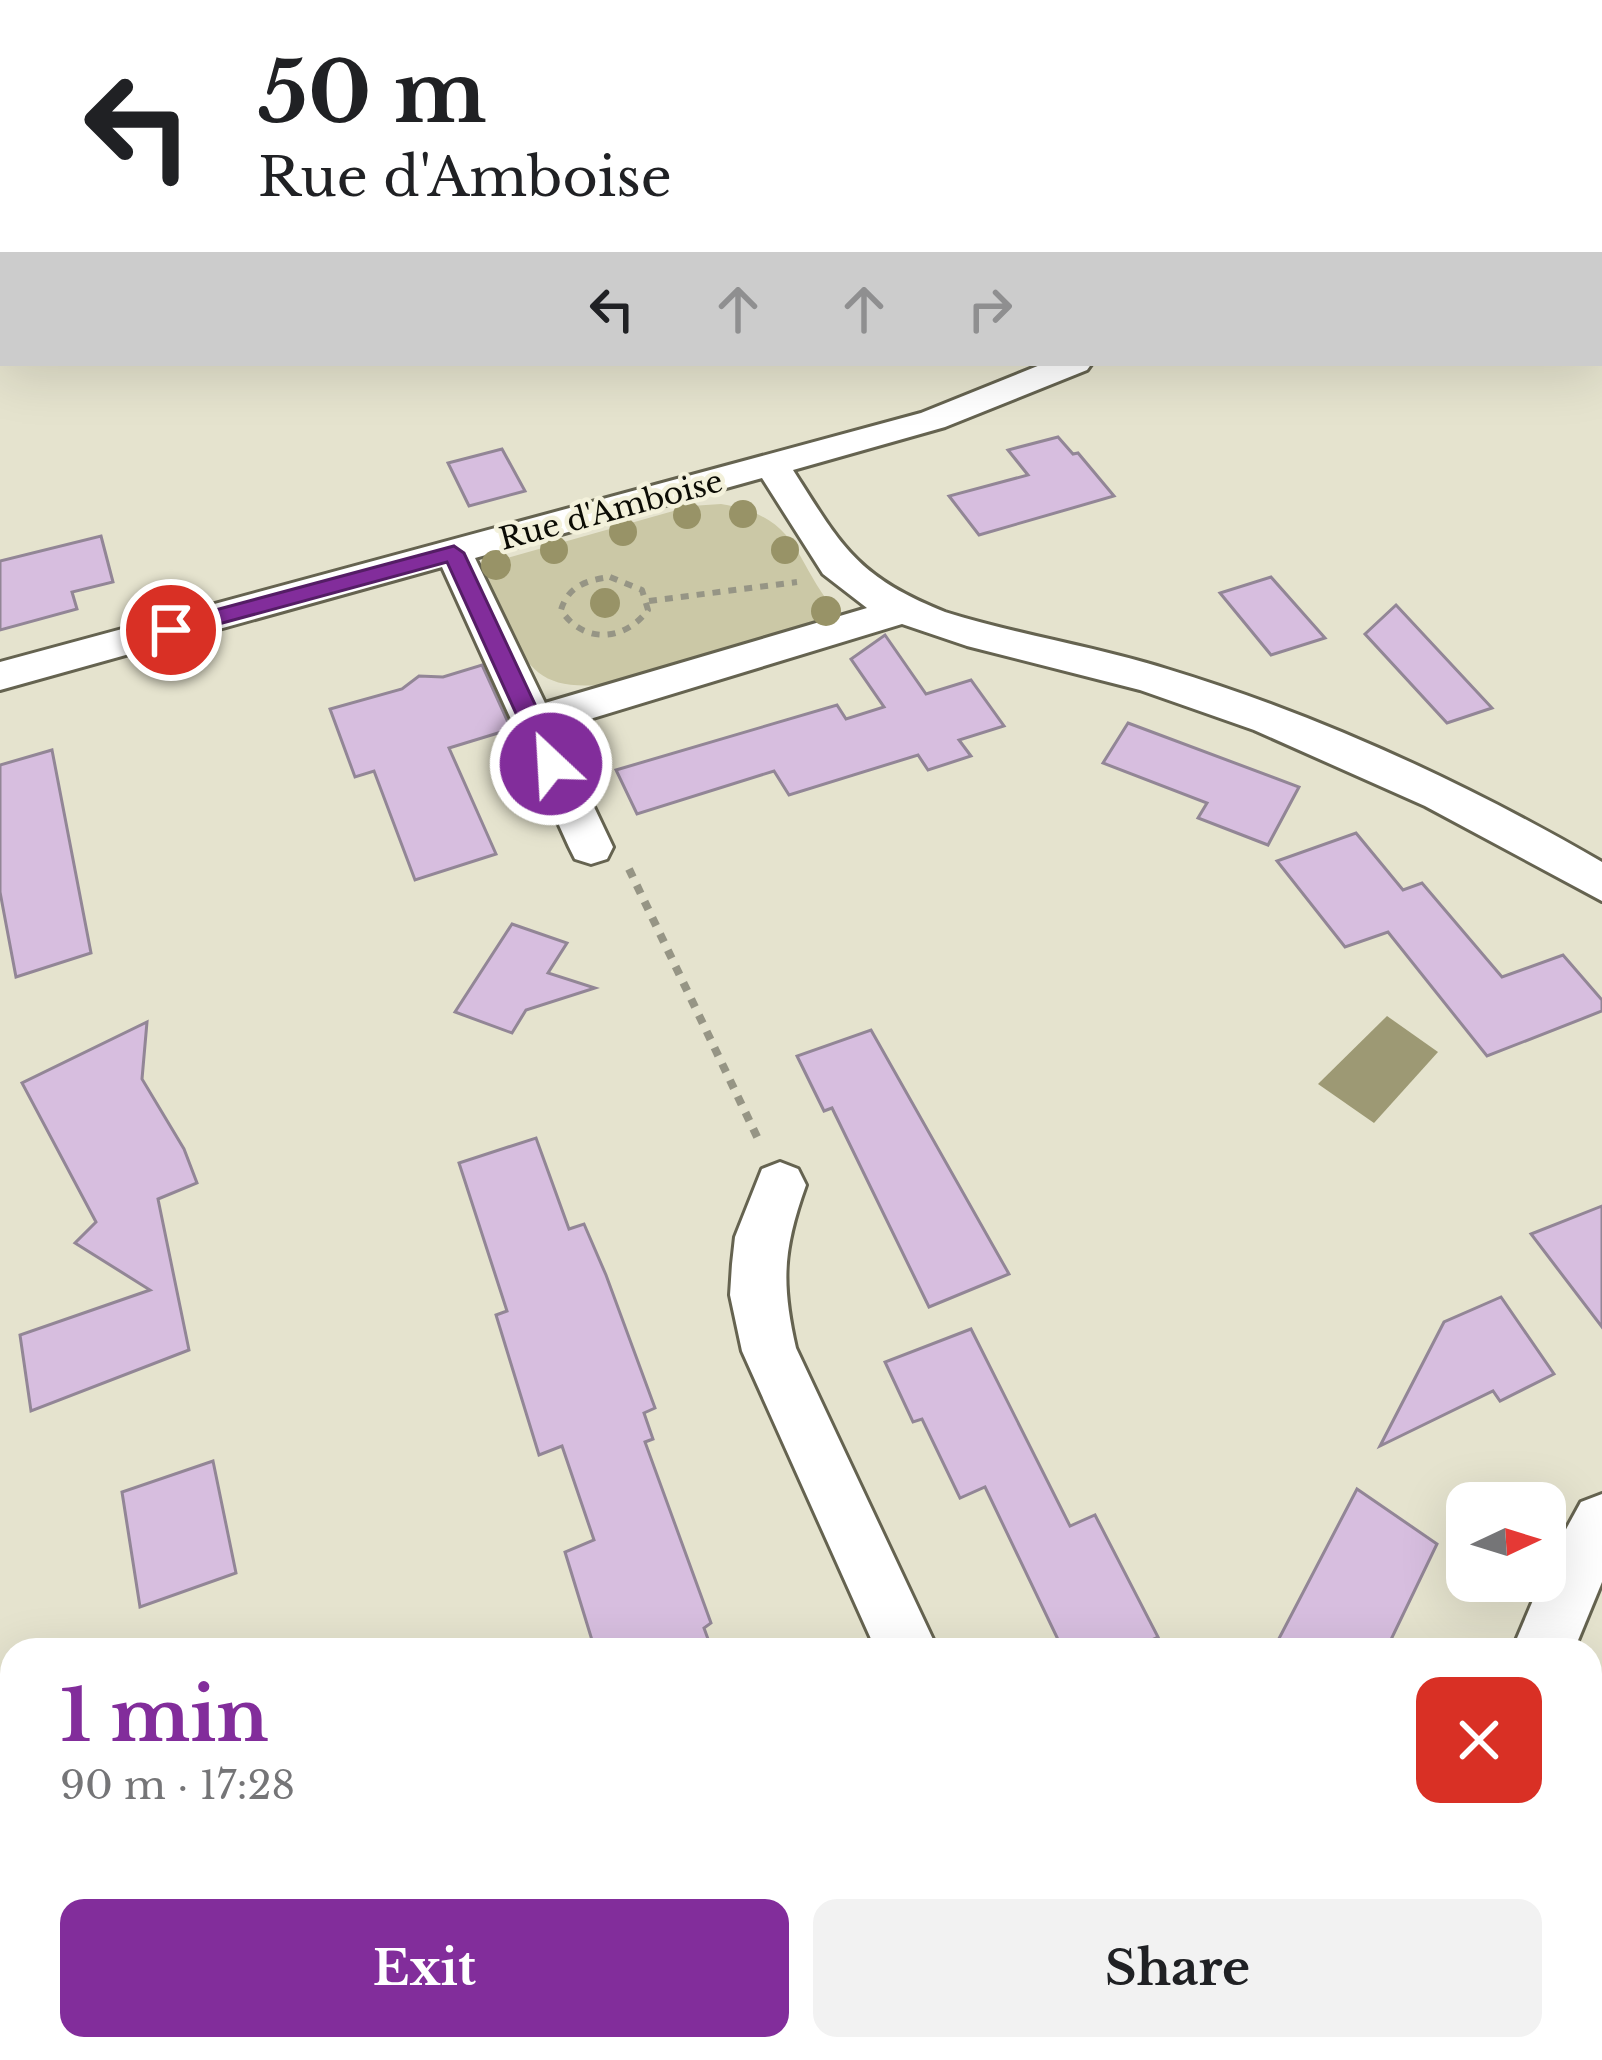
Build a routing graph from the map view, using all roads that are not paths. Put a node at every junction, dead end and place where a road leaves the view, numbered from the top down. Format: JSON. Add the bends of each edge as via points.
{"nodes":[{"id":1,"x":1069,"y":366,"type":"edge"},
{"id":2,"x":772,"y":466,"type":"junction"},
{"id":3,"x":454,"y":553,"type":"junction"},
{"id":4,"x":904,"y":610,"type":"junction"},
{"id":5,"x":0,"y":676,"type":"edge"},
{"id":6,"x":532,"y":722,"type":"junction"},
{"id":7,"x":591,"y":848,"type":"road end"},
{"id":8,"x":1602,"y":884,"type":"edge"},
{"id":9,"x":780,"y":1186,"type":"road end"},
{"id":10,"x":1602,"y":1523,"type":"edge"},
{"id":11,"x":901,"y":1638,"type":"edge"},
{"id":12,"x":1548,"y":1638,"type":"edge"}],
"edges":[{"from":1,"to":2,"type":"street","name":"Rue d'Amboise","via":[[933,421]]},
{"from":2,"to":3,"type":"street","name":"Rue d'Amboise"},
{"from":2,"to":4,"type":"street","via":[[846,576]]},
{"from":3,"to":5,"type":"street","name":"Rue d'Amboise"},
{"from":3,"to":6,"type":"street"},
{"from":4,"to":6,"type":"street"},
{"from":4,"to":8,"type":"street","via":[[1220,701],[1435,793]]},
{"from":6,"to":7,"type":"street"},
{"from":9,"to":11,"type":"street","via":[[758,1264],[769,1351]]},
{"from":10,"to":12,"type":"street"}]}
